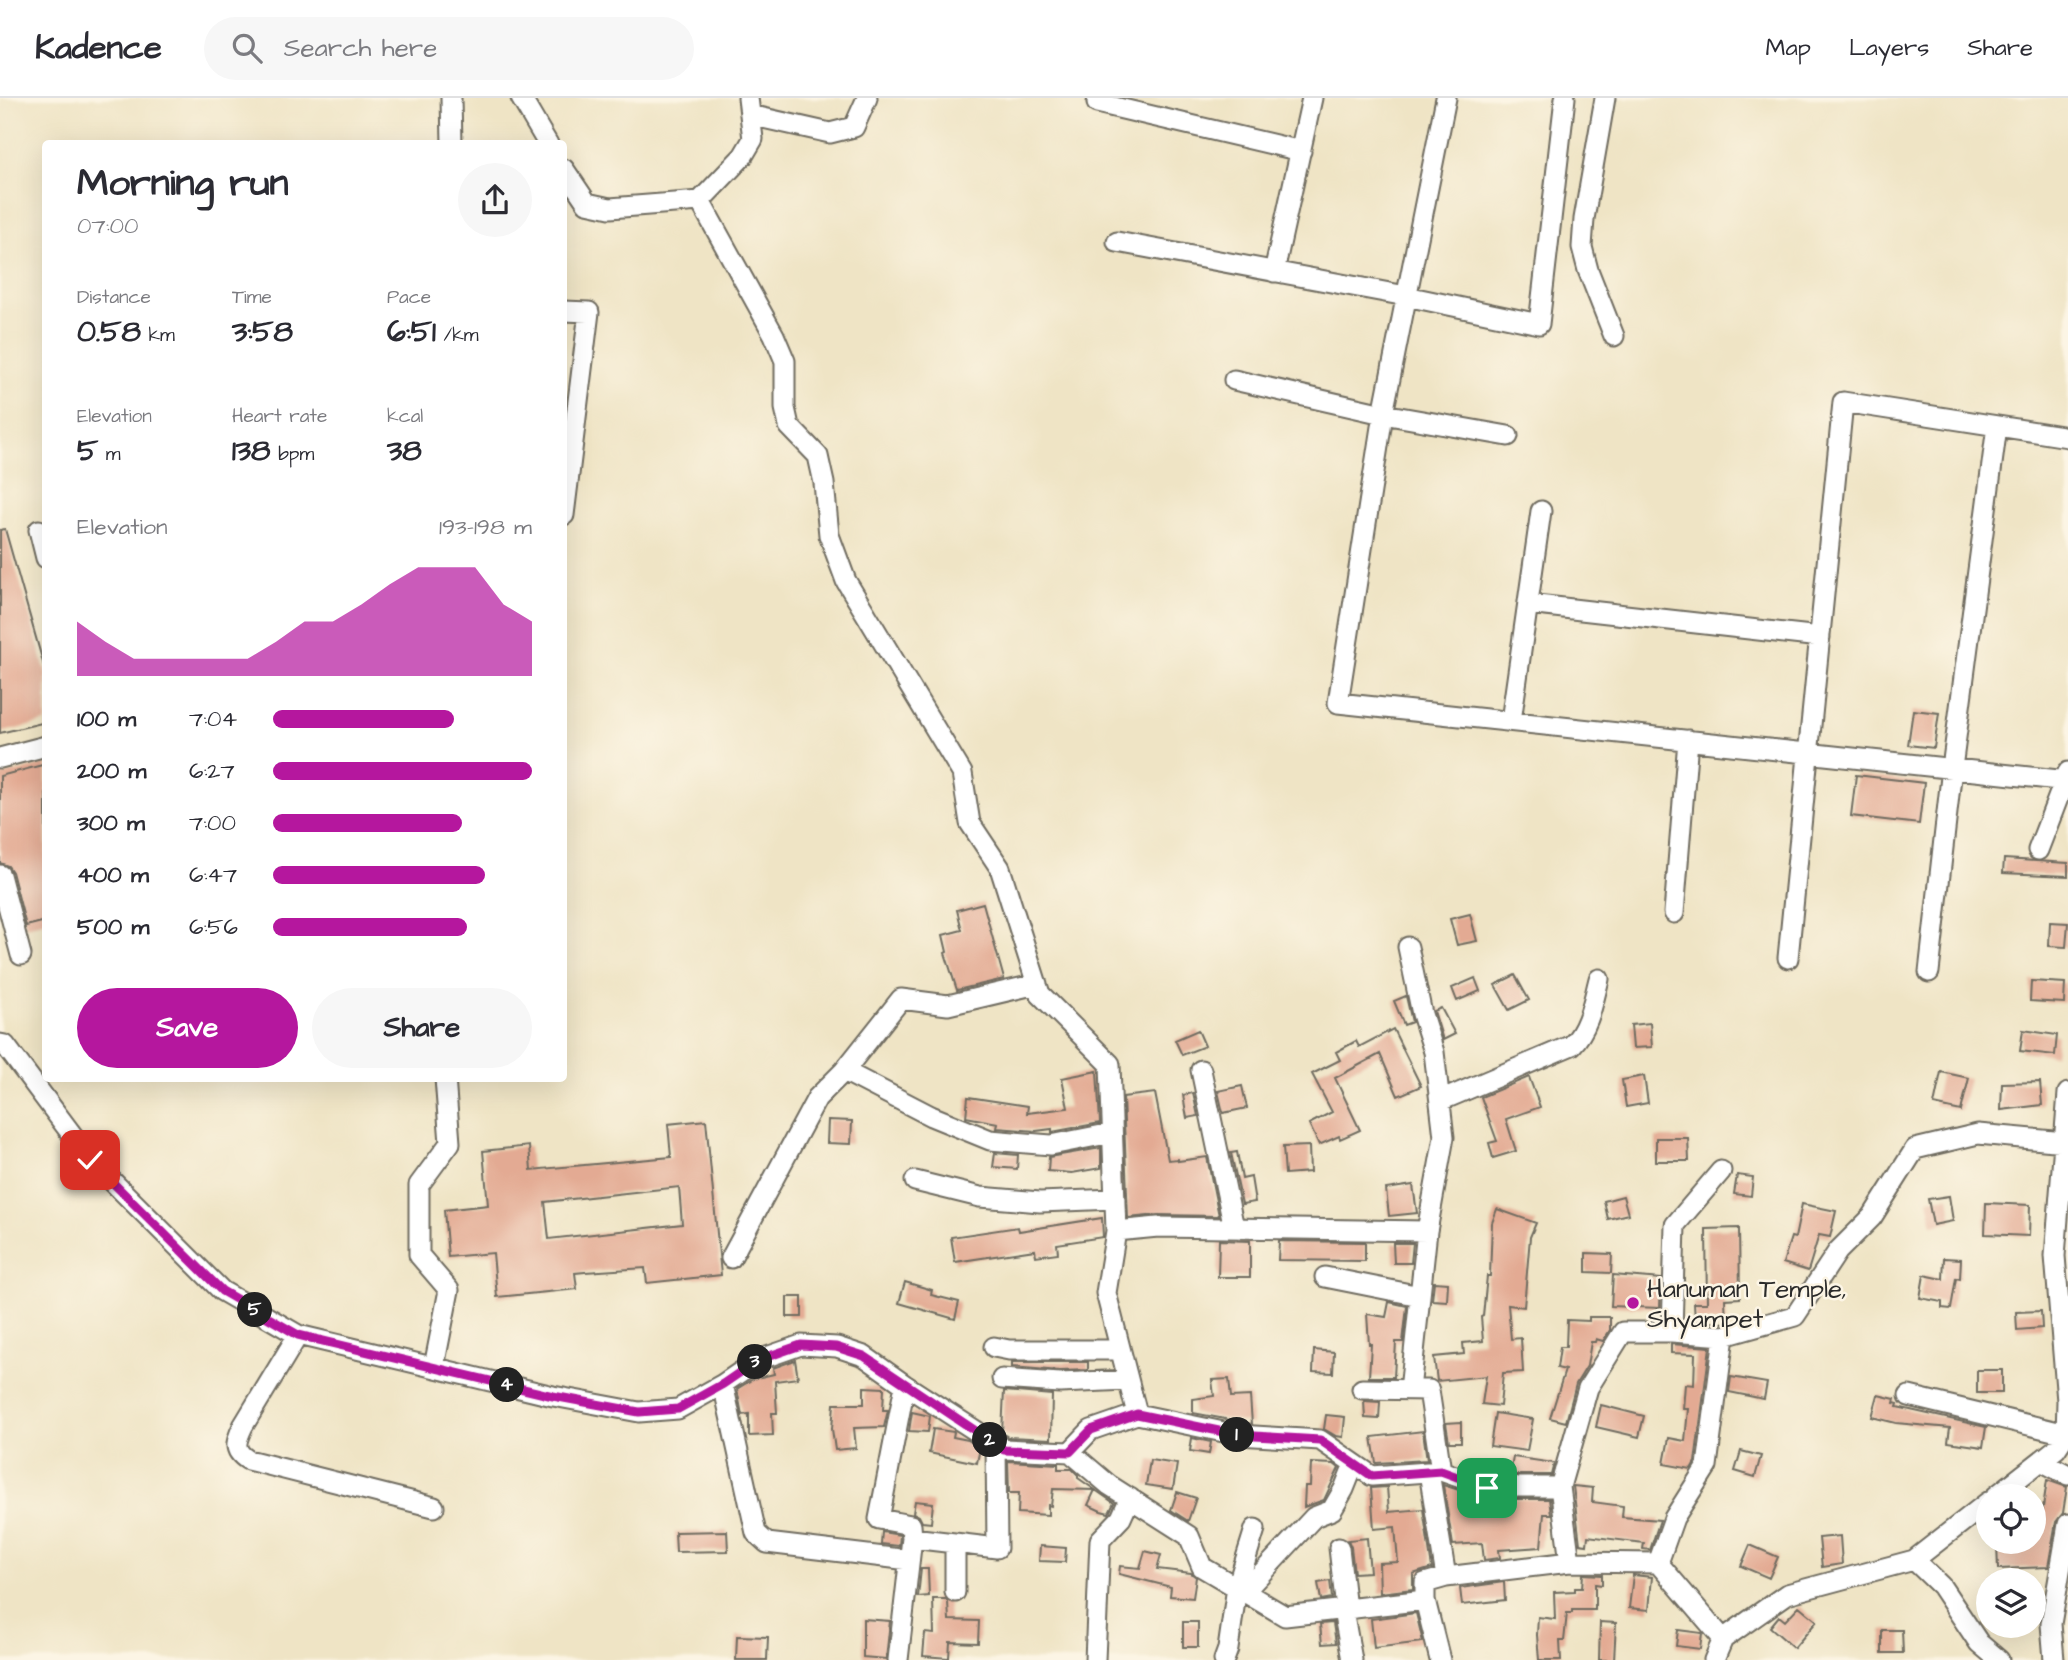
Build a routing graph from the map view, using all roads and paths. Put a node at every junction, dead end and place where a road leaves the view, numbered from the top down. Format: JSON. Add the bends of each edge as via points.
{"nodes":[{"id":1,"x":451,"y":98,"type":"edge"},
{"id":2,"x":521,"y":98,"type":"edge"},
{"id":3,"x":867,"y":98,"type":"edge"},
{"id":4,"x":1098,"y":98,"type":"edge"},
{"id":5,"x":1312,"y":98,"type":"edge"},
{"id":6,"x":1446,"y":98,"type":"edge"},
{"id":7,"x":1565,"y":98,"type":"edge"},
{"id":8,"x":1605,"y":98,"type":"edge"},
{"id":9,"x":749,"y":106,"type":"edge"},
{"id":10,"x":452,"y":140,"type":"edge"},
{"id":11,"x":546,"y":140,"type":"edge"},
{"id":12,"x":1301,"y":151,"type":"junction"},
{"id":13,"x":567,"y":173,"type":"edge"},
{"id":14,"x":700,"y":201,"type":"junction"},
{"id":15,"x":1118,"y":242,"type":"dead end"},
{"id":16,"x":1274,"y":272,"type":"junction"},
{"id":17,"x":1406,"y":296,"type":"junction"},
{"id":18,"x":567,"y":311,"type":"edge"},
{"id":19,"x":1614,"y":336,"type":"dead end"},
{"id":20,"x":1234,"y":380,"type":"dead end"},
{"id":21,"x":1383,"y":414,"type":"junction"},
{"id":22,"x":1997,"y":426,"type":"junction"},
{"id":23,"x":1508,"y":436,"type":"dead end"},
{"id":24,"x":2068,"y":437,"type":"edge"},
{"id":25,"x":567,"y":491,"type":"edge"},
{"id":26,"x":1541,"y":511,"type":"dead end"},
{"id":27,"x":38,"y":530,"type":"dead end"},
{"id":28,"x":42,"y":544,"type":"edge"},
{"id":29,"x":1528,"y":604,"type":"junction"},
{"id":30,"x":1820,"y":637,"type":"junction"},
{"id":31,"x":1511,"y":722,"type":"junction"},
{"id":32,"x":1688,"y":740,"type":"junction"},
{"id":33,"x":42,"y":747,"type":"edge"},
{"id":34,"x":1808,"y":753,"type":"junction"},
{"id":35,"x":0,"y":758,"type":"edge"},
{"id":36,"x":1952,"y":768,"type":"junction"},
{"id":37,"x":2067,"y":778,"type":"edge"},
{"id":38,"x":2038,"y":850,"type":"dead end"},
{"id":39,"x":0,"y":875,"type":"edge"},
{"id":40,"x":1674,"y":913,"type":"dead end"},
{"id":41,"x":1408,"y":947,"type":"dead end"},
{"id":42,"x":21,"y":955,"type":"dead end"},
{"id":43,"x":1788,"y":958,"type":"dead end"},
{"id":44,"x":1929,"y":972,"type":"dead end"},
{"id":45,"x":1600,"y":979,"type":"dead end"},
{"id":46,"x":1037,"y":984,"type":"junction"},
{"id":47,"x":0,"y":1044,"type":"edge"},
{"id":48,"x":1201,"y":1070,"type":"dead end"},
{"id":49,"x":844,"y":1071,"type":"junction"},
{"id":50,"x":445,"y":1082,"type":"edge"},
{"id":51,"x":2068,"y":1093,"type":"edge"},
{"id":52,"x":1440,"y":1101,"type":"junction"},
{"id":53,"x":1112,"y":1133,"type":"junction"},
{"id":54,"x":2065,"y":1142,"type":"junction"},
{"id":55,"x":1721,"y":1171,"type":"dead end"},
{"id":56,"x":915,"y":1181,"type":"dead end"},
{"id":57,"x":1115,"y":1199,"type":"junction"},
{"id":58,"x":1234,"y":1228,"type":"junction"},
{"id":59,"x":1116,"y":1231,"type":"junction"},
{"id":60,"x":1427,"y":1231,"type":"junction"},
{"id":61,"x":731,"y":1258,"type":"dead end"},
{"id":62,"x":1325,"y":1278,"type":"dead end"},
{"id":63,"x":1420,"y":1296,"type":"junction"},
{"id":64,"x":1672,"y":1332,"type":"junction"},
{"id":65,"x":298,"y":1335,"type":"junction"},
{"id":66,"x":1724,"y":1336,"type":"junction"},
{"id":67,"x":994,"y":1347,"type":"dead end"},
{"id":68,"x":1120,"y":1350,"type":"junction"},
{"id":69,"x":434,"y":1367,"type":"junction"},
{"id":70,"x":1002,"y":1380,"type":"dead end"},
{"id":71,"x":1128,"y":1380,"type":"junction"},
{"id":72,"x":723,"y":1384,"type":"junction"},
{"id":73,"x":905,"y":1385,"type":"junction"},
{"id":74,"x":1362,"y":1389,"type":"dead end"},
{"id":75,"x":1410,"y":1390,"type":"junction"},
{"id":76,"x":1909,"y":1396,"type":"dead end"},
{"id":77,"x":2068,"y":1401,"type":"edge"},
{"id":78,"x":1137,"y":1414,"type":"junction"},
{"id":79,"x":2066,"y":1434,"type":"junction"},
{"id":80,"x":996,"y":1443,"type":"junction"},
{"id":81,"x":1070,"y":1452,"type":"junction"},
{"id":82,"x":2041,"y":1461,"type":"junction"},
{"id":83,"x":1354,"y":1464,"type":"junction"},
{"id":84,"x":1435,"y":1472,"type":"junction"},
{"id":85,"x":2068,"y":1475,"type":"edge"},
{"id":86,"x":2011,"y":1484,"type":"edge"},
{"id":87,"x":1560,"y":1487,"type":"junction"},
{"id":88,"x":1130,"y":1499,"type":"junction"},
{"id":89,"x":434,"y":1507,"type":"dead end"},
{"id":90,"x":1976,"y":1512,"type":"edge"},
{"id":91,"x":2068,"y":1524,"type":"edge"},
{"id":92,"x":1255,"y":1529,"type":"dead end"},
{"id":93,"x":912,"y":1538,"type":"junction"},
{"id":94,"x":956,"y":1543,"type":"junction"},
{"id":95,"x":1339,"y":1548,"type":"dead end"},
{"id":96,"x":909,"y":1560,"type":"junction"},
{"id":97,"x":1914,"y":1560,"type":"junction"},
{"id":98,"x":1570,"y":1562,"type":"junction"},
{"id":99,"x":1658,"y":1563,"type":"junction"},
{"id":100,"x":1446,"y":1577,"type":"junction"},
{"id":101,"x":1240,"y":1590,"type":"junction"},
{"id":102,"x":955,"y":1592,"type":"dead end"},
{"id":103,"x":1425,"y":1600,"type":"junction"},
{"id":104,"x":1345,"y":1609,"type":"junction"},
{"id":105,"x":1723,"y":1639,"type":"junction"},
{"id":106,"x":898,"y":1660,"type":"edge"},
{"id":107,"x":1095,"y":1660,"type":"edge"},
{"id":108,"x":1224,"y":1660,"type":"edge"},
{"id":109,"x":1352,"y":1660,"type":"edge"},
{"id":110,"x":1440,"y":1660,"type":"edge"},
{"id":111,"x":1714,"y":1660,"type":"edge"},
{"id":112,"x":1999,"y":1660,"type":"edge"},
{"id":113,"x":2054,"y":1660,"type":"edge"}],
"edges":[{"from":1,"to":10,"type":"street"},
{"from":2,"to":11,"type":"street"},
{"from":3,"to":9,"type":"street","via":[[853,127],[830,134]]},
{"from":4,"to":12,"type":"street","via":[[1097,103]]},
{"from":5,"to":12,"type":"street"},
{"from":6,"to":17,"type":"street"},
{"from":7,"to":17,"type":"street","via":[[1539,324]]},
{"from":8,"to":19,"type":"street","via":[[1582,247]]},
{"from":9,"to":14,"type":"street","via":[[753,139]]},
{"from":12,"to":16,"type":"street"},
{"from":13,"to":14,"type":"street","via":[[587,203],[610,208]]},
{"from":14,"to":46,"type":"street","via":[[785,361],[789,426],[818,456],[829,535],[846,581],[962,773],[970,824],[1000,868]]},
{"from":15,"to":16,"type":"street"},
{"from":16,"to":17,"type":"street"},
{"from":17,"to":21,"type":"street"},
{"from":18,"to":25,"type":"street","via":[[589,312]]},
{"from":20,"to":21,"type":"street"},
{"from":21,"to":23,"type":"street"},
{"from":21,"to":31,"type":"street","via":[[1338,703]]},
{"from":22,"to":24,"type":"street"},
{"from":22,"to":30,"type":"street","via":[[1843,402]]},
{"from":22,"to":36,"type":"street"},
{"from":26,"to":29,"type":"street"},
{"from":27,"to":28,"type":"street"},
{"from":29,"to":30,"type":"street"},
{"from":29,"to":31,"type":"street"},
{"from":30,"to":34,"type":"street"},
{"from":31,"to":32,"type":"street"},
{"from":32,"to":34,"type":"street"},
{"from":32,"to":40,"type":"street"},
{"from":33,"to":35,"type":"street"},
{"from":34,"to":36,"type":"street"},
{"from":34,"to":43,"type":"street"},
{"from":36,"to":37,"type":"street"},
{"from":36,"to":44,"type":"street"},
{"from":37,"to":38,"type":"street"},
{"from":39,"to":42,"type":"street"},
{"from":41,"to":52,"type":"street"},
{"from":45,"to":52,"type":"street","via":[[1586,1026],[1572,1045]]},
{"from":46,"to":49,"type":"street","via":[[948,1005],[901,999]]},
{"from":46,"to":53,"type":"street","via":[[1040,995],[1110,1064]]},
{"from":47,"to":65,"type":"street","via":[[90,1160],[222,1291]]},
{"from":48,"to":58,"type":"street"},
{"from":49,"to":53,"type":"street","via":[[931,1116],[990,1140],[1051,1144]]},
{"from":49,"to":61,"type":"street","via":[[817,1098]]},
{"from":50,"to":69,"type":"street","via":[[450,1143],[419,1185],[419,1255],[449,1290]]},
{"from":51,"to":54,"type":"street"},
{"from":52,"to":60,"type":"street","via":[[1444,1137]]},
{"from":53,"to":57,"type":"street"},
{"from":54,"to":66,"type":"street","via":[[1978,1134],[1915,1149],[1872,1217],[1838,1251],[1795,1316]]},
{"from":54,"to":77,"type":"street","via":[[2055,1256]]},
{"from":55,"to":64,"type":"street","via":[[1675,1225]]},
{"from":56,"to":57,"type":"street","via":[[980,1197],[1040,1202]]},
{"from":57,"to":59,"type":"street"},
{"from":58,"to":59,"type":"street"},
{"from":58,"to":60,"type":"street"},
{"from":59,"to":68,"type":"street","via":[[1106,1293]]},
{"from":60,"to":63,"type":"street"},
{"from":62,"to":63,"type":"street"},
{"from":63,"to":75,"type":"street"},
{"from":64,"to":66,"type":"street"},
{"from":64,"to":87,"type":"street","via":[[1633,1330],[1616,1340],[1588,1388]]},
{"from":65,"to":69,"type":"street"},
{"from":65,"to":89,"type":"street","via":[[236,1440],[240,1455]]},
{"from":66,"to":99,"type":"street","via":[[1707,1466],[1674,1518]]},
{"from":67,"to":68,"type":"street"},
{"from":68,"to":71,"type":"street"},
{"from":69,"to":72,"type":"street","via":[[639,1412],[678,1409]]},
{"from":70,"to":71,"type":"street"},
{"from":71,"to":78,"type":"street"},
{"from":72,"to":73,"type":"street","via":[[758,1360],[801,1345],[836,1347],[864,1356]]},
{"from":72,"to":96,"type":"street","via":[[756,1533],[767,1543]]},
{"from":73,"to":80,"type":"street"},
{"from":73,"to":93,"type":"street","via":[[879,1519],[911,1525]]},
{"from":74,"to":75,"type":"street"},
{"from":75,"to":84,"type":"street","via":[[1429,1390]]},
{"from":76,"to":79,"type":"street"},
{"from":77,"to":79,"type":"street"},
{"from":78,"to":81,"type":"street","via":[[1091,1430]]},
{"from":78,"to":83,"type":"street","via":[[1238,1435],[1320,1440]]},
{"from":79,"to":82,"type":"street"},
{"from":80,"to":81,"type":"street","via":[[1004,1450]]},
{"from":80,"to":94,"type":"street","via":[[997,1548]]},
{"from":81,"to":88,"type":"street"},
{"from":82,"to":85,"type":"street"},
{"from":82,"to":86,"type":"street"},
{"from":83,"to":84,"type":"street","via":[[1372,1476]]},
{"from":83,"to":101,"type":"street","via":[[1332,1510],[1314,1517]]},
{"from":84,"to":87,"type":"street","via":[[1487,1488]]},
{"from":84,"to":100,"type":"street"},
{"from":87,"to":98,"type":"street"},
{"from":88,"to":101,"type":"street","via":[[1189,1536],[1202,1567]]},
{"from":88,"to":107,"type":"street","via":[[1121,1518],[1100,1540]]},
{"from":90,"to":97,"type":"street"},
{"from":91,"to":113,"type":"street","via":[[2051,1624]]},
{"from":92,"to":101,"type":"street"},
{"from":93,"to":94,"type":"street"},
{"from":93,"to":96,"type":"street"},
{"from":94,"to":102,"type":"street"},
{"from":95,"to":104,"type":"street"},
{"from":96,"to":106,"type":"street"},
{"from":97,"to":105,"type":"street","via":[[1787,1594]]},
{"from":97,"to":112,"type":"street","via":[[1941,1586],[1979,1643]]},
{"from":98,"to":99,"type":"street"},
{"from":98,"to":100,"type":"street"},
{"from":99,"to":105,"type":"street"},
{"from":100,"to":103,"type":"street","via":[[1425,1583]]},
{"from":101,"to":104,"type":"street","via":[[1285,1616]]},
{"from":101,"to":108,"type":"street"},
{"from":103,"to":104,"type":"street"},
{"from":103,"to":110,"type":"street"},
{"from":104,"to":109,"type":"street"},
{"from":105,"to":111,"type":"street"}]}
